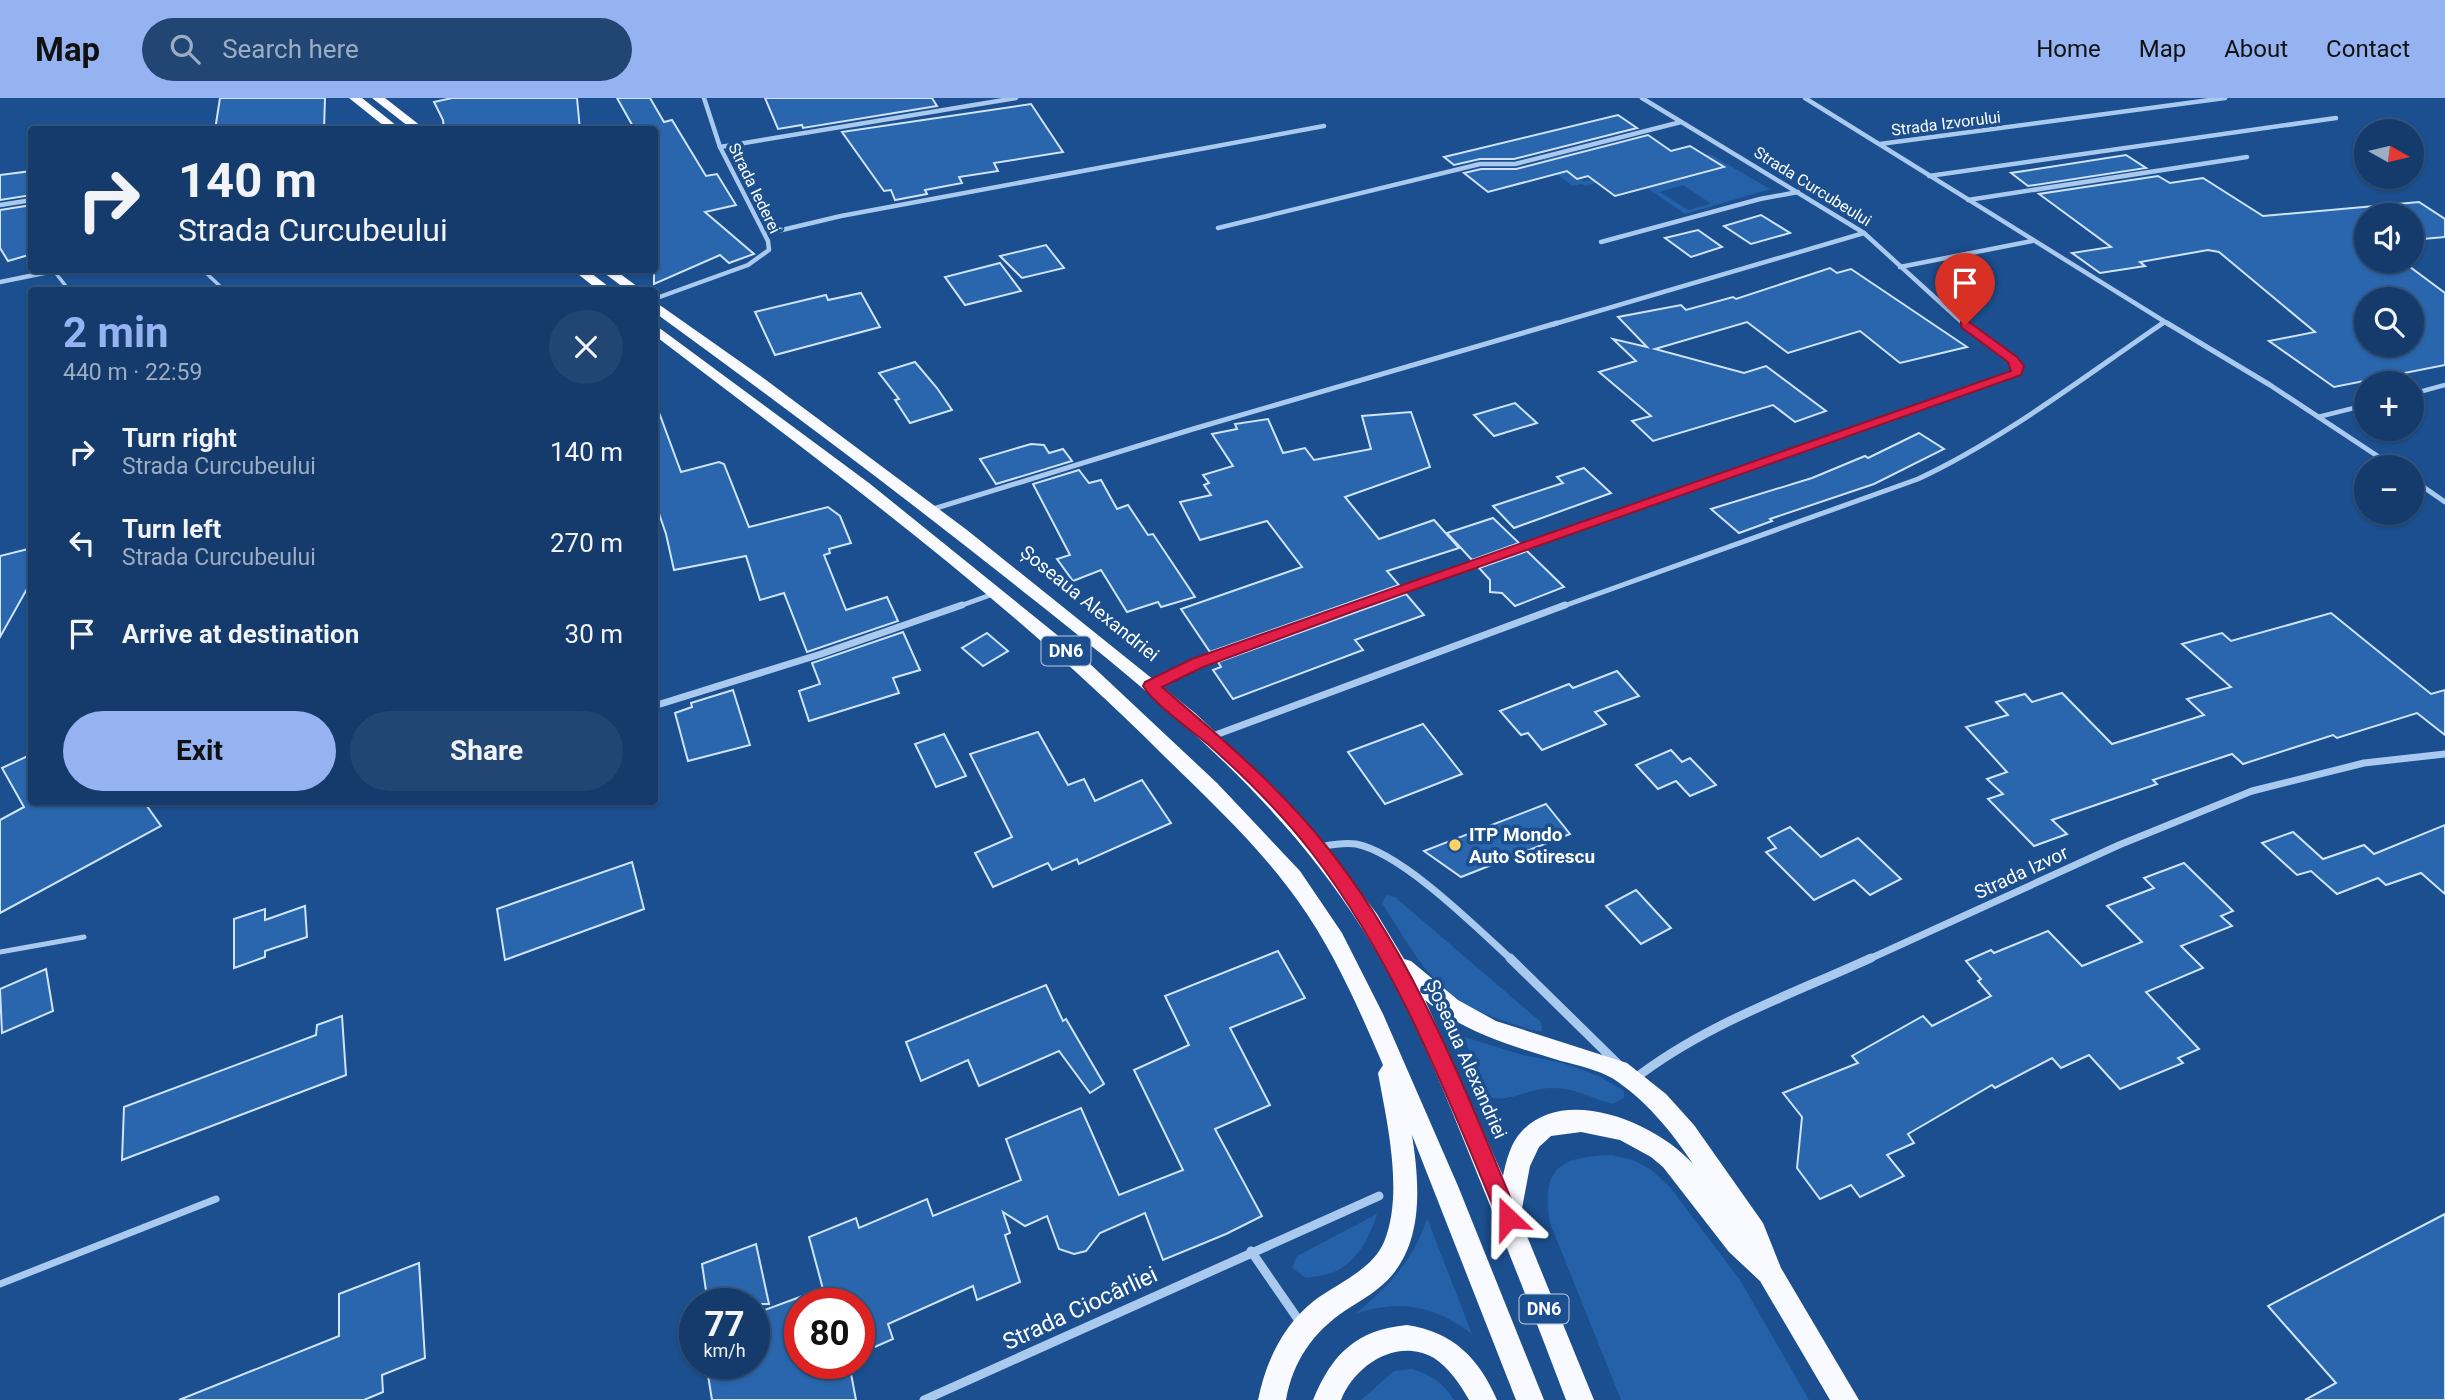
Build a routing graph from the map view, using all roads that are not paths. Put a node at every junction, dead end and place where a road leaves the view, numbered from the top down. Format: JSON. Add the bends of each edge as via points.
{"nodes":[{"id":1,"x":355,"y":98,"type":"edge"},
{"id":2,"x":379,"y":98,"type":"edge"},
{"id":3,"x":706,"y":98,"type":"edge"},
{"id":4,"x":1016,"y":98,"type":"edge"},
{"id":5,"x":1642,"y":98,"type":"edge"},
{"id":6,"x":1805,"y":98,"type":"edge"},
{"id":7,"x":2225,"y":98,"type":"edge"},
{"id":8,"x":2336,"y":118,"type":"dead end"},
{"id":9,"x":1681,"y":122,"type":"junction"},
{"id":10,"x":392,"y":126,"type":"edge"},
{"id":11,"x":416,"y":126,"type":"edge"},
{"id":12,"x":1324,"y":126,"type":"dead end"},
{"id":13,"x":1879,"y":144,"type":"junction"},
{"id":14,"x":720,"y":147,"type":"junction"},
{"id":15,"x":2247,"y":157,"type":"dead end"},
{"id":16,"x":1929,"y":176,"type":"junction"},
{"id":17,"x":1798,"y":192,"type":"junction"},
{"id":18,"x":28,"y":201,"type":"edge"},
{"id":19,"x":1967,"y":201,"type":"junction"},
{"id":20,"x":0,"y":205,"type":"edge"},
{"id":21,"x":1218,"y":228,"type":"dead end"},
{"id":22,"x":1864,"y":233,"type":"junction"},
{"id":23,"x":765,"y":234,"type":"junction"},
{"id":24,"x":2032,"y":241,"type":"junction"},
{"id":25,"x":1601,"y":242,"type":"dead end"},
{"id":26,"x":1900,"y":267,"type":"junction"},
{"id":27,"x":42,"y":273,"type":"edge"},
{"id":28,"x":206,"y":273,"type":"edge"},
{"id":29,"x":583,"y":273,"type":"edge"},
{"id":30,"x":611,"y":273,"type":"edge"},
{"id":31,"x":0,"y":282,"type":"edge"},
{"id":32,"x":221,"y":287,"type":"edge"},
{"id":33,"x":602,"y":287,"type":"edge"},
{"id":34,"x":631,"y":287,"type":"edge"},
{"id":35,"x":658,"y":298,"type":"edge"},
{"id":36,"x":658,"y":309,"type":"edge"},
{"id":37,"x":2164,"y":322,"type":"junction"},
{"id":38,"x":658,"y":331,"type":"edge"},
{"id":39,"x":2445,"y":385,"type":"edge"},
{"id":40,"x":2424,"y":391,"type":"edge"},
{"id":41,"x":2354,"y":408,"type":"edge"},
{"id":42,"x":2318,"y":417,"type":"junction"},
{"id":43,"x":2376,"y":455,"type":"edge"},
{"id":44,"x":2424,"y":487,"type":"edge"},
{"id":45,"x":2445,"y":502,"type":"edge"},
{"id":46,"x":929,"y":511,"type":"junction"},
{"id":47,"x":997,"y":593,"type":"junction"},
{"id":48,"x":1151,"y":686,"type":"junction"},
{"id":49,"x":658,"y":705,"type":"edge"},
{"id":50,"x":1210,"y":737,"type":"junction"},
{"id":51,"x":2445,"y":754,"type":"edge"},
{"id":52,"x":1318,"y":848,"type":"junction"},
{"id":53,"x":84,"y":937,"type":"dead end"},
{"id":54,"x":0,"y":952,"type":"edge"},
{"id":55,"x":1393,"y":959,"type":"junction"},
{"id":56,"x":1385,"y":1041,"type":"junction"},
{"id":57,"x":1633,"y":1080,"type":"junction"},
{"id":58,"x":1379,"y":1196,"type":"dead end"},
{"id":59,"x":216,"y":1199,"type":"dead end"},
{"id":60,"x":1508,"y":1218,"type":"junction"},
{"id":61,"x":1251,"y":1251,"type":"junction"},
{"id":62,"x":1771,"y":1276,"type":"junction"},
{"id":63,"x":0,"y":1284,"type":"edge"},
{"id":64,"x":1304,"y":1329,"type":"junction"},
{"id":65,"x":924,"y":1400,"type":"edge"},
{"id":66,"x":1272,"y":1400,"type":"edge"},
{"id":67,"x":1328,"y":1400,"type":"edge"},
{"id":68,"x":1483,"y":1400,"type":"edge"},
{"id":69,"x":1530,"y":1400,"type":"edge"},
{"id":70,"x":1580,"y":1400,"type":"edge"},
{"id":71,"x":1845,"y":1400,"type":"edge"}],
"edges":[{"from":1,"to":10,"type":"highway"},
{"from":2,"to":11,"type":"highway"},
{"from":3,"to":14,"type":"street","name":"Strada Iederei"},
{"from":4,"to":14,"type":"street"},
{"from":5,"to":9,"type":"street","name":"Strada Curcubeului"},
{"from":6,"to":13,"type":"street"},
{"from":7,"to":13,"type":"street","name":"Strada Izvorului"},
{"from":8,"to":16,"type":"street"},
{"from":9,"to":17,"type":"street","name":"Strada Curcubeului"},
{"from":9,"to":21,"type":"street","via":[[1515,164],[1480,164]]},
{"from":12,"to":23,"type":"street"},
{"from":13,"to":16,"type":"street"},
{"from":14,"to":23,"type":"street","name":"Strada Iederei"},
{"from":15,"to":19,"type":"street"},
{"from":16,"to":19,"type":"street"},
{"from":17,"to":22,"type":"street","name":"Strada Curcubeului"},
{"from":17,"to":25,"type":"street"},
{"from":18,"to":20,"type":"street"},
{"from":19,"to":24,"type":"street"},
{"from":22,"to":26,"type":"street","name":"Strada Curcubeului"},
{"from":22,"to":46,"type":"street"},
{"from":23,"to":35,"type":"street","name":"Strada Iederei","via":[[769,250],[757,261]]},
{"from":24,"to":26,"type":"street"},
{"from":24,"to":37,"type":"street"},
{"from":26,"to":48,"type":"street","name":"Strada Curcubeului","via":[[2012,360],[2017,373],[1349,608],[1197,663]]},
{"from":27,"to":31,"type":"street"},
{"from":28,"to":32,"type":"lane"},
{"from":29,"to":33,"type":"highway"},
{"from":30,"to":34,"type":"highway"},
{"from":36,"to":46,"type":"highway","name":"Șoseaua Alexandriei","number":"DN6"},
{"from":37,"to":42,"type":"street"},
{"from":37,"to":50,"type":"street","via":[[2041,407],[1918,479]]},
{"from":38,"to":47,"type":"highway","number":"DN6"},
{"from":39,"to":40,"type":"lane"},
{"from":41,"to":42,"type":"lane"},
{"from":42,"to":43,"type":"street"},
{"from":44,"to":45,"type":"street"},
{"from":46,"to":48,"type":"highway","name":"Șoseaua Alexandriei","number":"DN6"},
{"from":47,"to":49,"type":"street"},
{"from":47,"to":56,"type":"highway","number":"DN6","via":[[1140,719],[1272,855],[1320,916]]},
{"from":48,"to":50,"type":"highway","name":"Șoseaua Alexandriei","number":"DN6"},
{"from":50,"to":52,"type":"highway","name":"Șoseaua Alexandriei","number":"DN6","via":[[1276,799]]},
{"from":51,"to":57,"type":"street","name":"Strada Izvor","via":[[2364,762],[2252,791],[2119,845],[1695,1038]]},
{"from":52,"to":55,"type":"highway","name":"Șoseaua Alexandriei","number":"DN6"},
{"from":52,"to":57,"type":"street","via":[[1360,845],[1423,883],[1546,989]]},
{"from":53,"to":54,"type":"lane"},
{"from":55,"to":57,"type":"highway","via":[[1450,1007],[1490,1029],[1599,1062]]},
{"from":55,"to":60,"type":"highway","name":"Șoseaua Alexandriei","number":"DN6"},
{"from":56,"to":64,"type":"highway","via":[[1402,1155],[1404,1197],[1399,1233],[1377,1273]]},
{"from":56,"to":69,"type":"highway","number":"DN6"},
{"from":57,"to":62,"type":"highway","via":[[1686,1133],[1717,1176],[1754,1232]]},
{"from":58,"to":61,"type":"street","name":"Strada Ciocârliei"},
{"from":59,"to":63,"type":"lane"},
{"from":60,"to":62,"type":"highway","via":[[1520,1158],[1531,1138],[1547,1126],[1598,1122],[1625,1129],[1670,1157],[1702,1191],[1735,1239]]},
{"from":60,"to":70,"type":"highway","name":"Șoseaua Alexandriei","number":"DN6"},
{"from":61,"to":64,"type":"street"},
{"from":61,"to":65,"type":"street","name":"Strada Ciocârliei"},
{"from":62,"to":71,"type":"highway"},
{"from":64,"to":66,"type":"highway","via":[[1283,1362]]},
{"from":67,"to":68,"type":"highway","via":[[1340,1371],[1354,1355],[1394,1339],[1419,1340],[1442,1349],[1463,1366]]}]}
